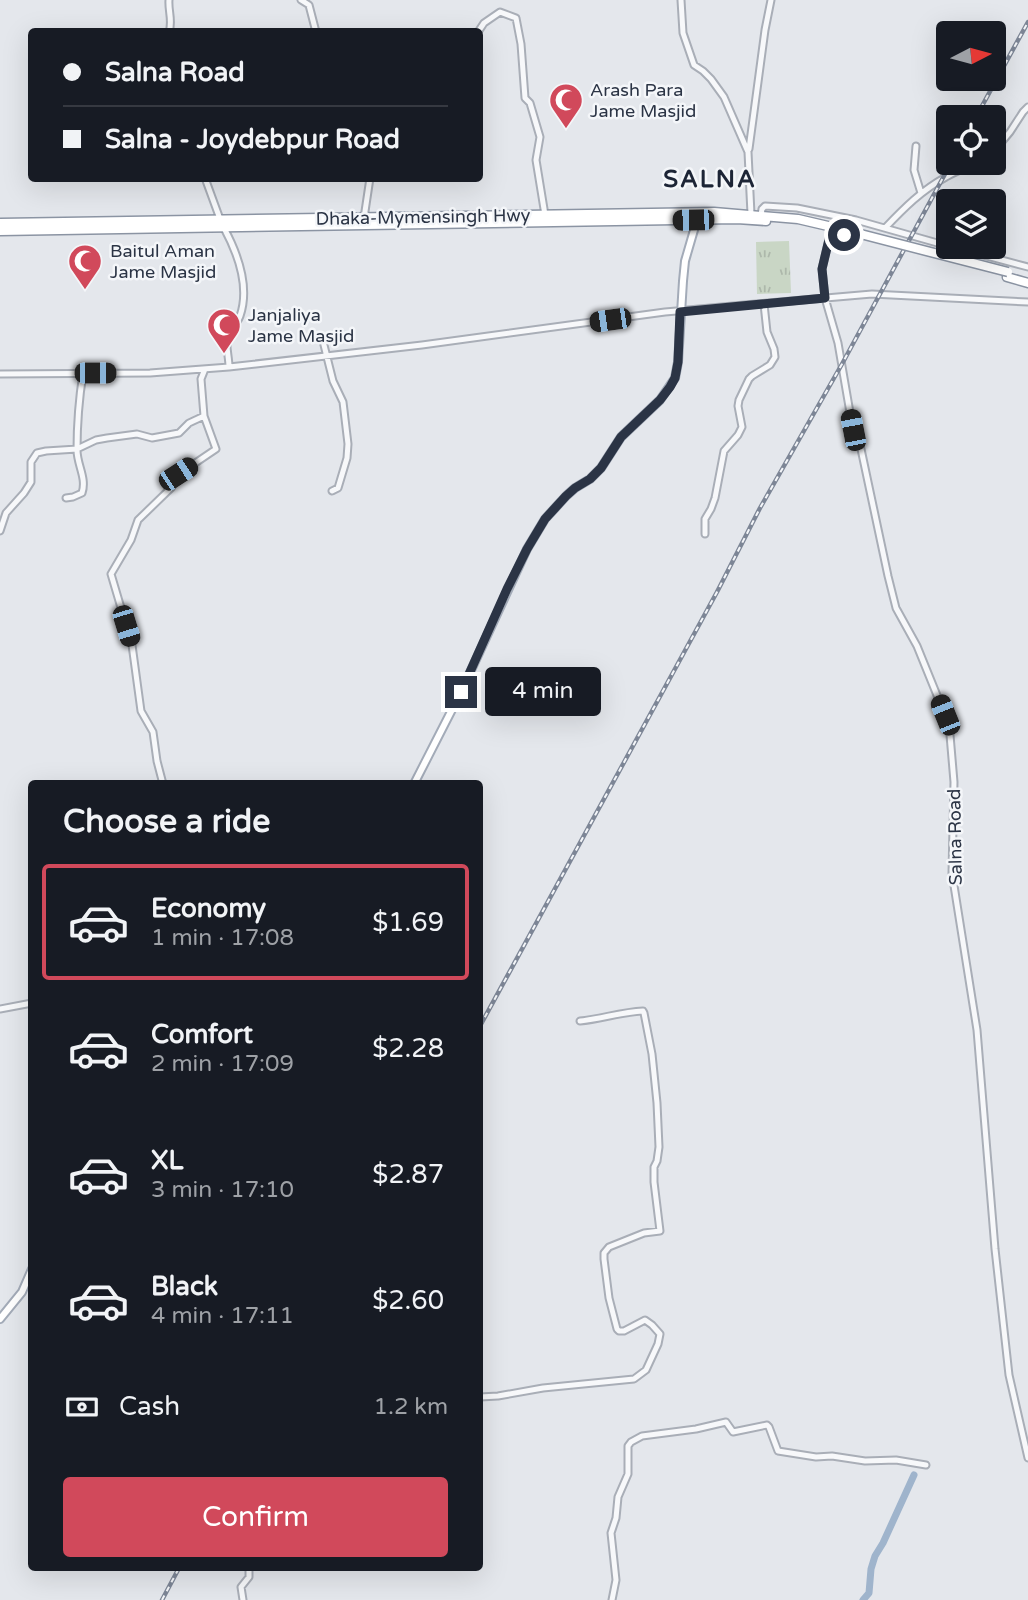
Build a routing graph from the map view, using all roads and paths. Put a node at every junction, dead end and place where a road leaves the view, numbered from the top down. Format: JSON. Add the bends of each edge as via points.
{"nodes":[{"id":1,"x":169,"y":0,"type":"edge"},
{"id":2,"x":301,"y":0,"type":"edge"},
{"id":3,"x":681,"y":0,"type":"edge"},
{"id":4,"x":771,"y":0,"type":"edge"},
{"id":5,"x":170,"y":28,"type":"edge"},
{"id":6,"x":315,"y":28,"type":"edge"},
{"id":7,"x":481,"y":28,"type":"edge"},
{"id":8,"x":1028,"y":107,"type":"edge"},
{"id":9,"x":1006,"y":137,"type":"edge"},
{"id":10,"x":916,"y":146,"type":"dead end"},
{"id":11,"x":748,"y":152,"type":"junction"},
{"id":12,"x":948,"y":175,"type":"edge"},
{"id":13,"x":206,"y":182,"type":"edge"},
{"id":14,"x":369,"y":182,"type":"edge"},
{"id":15,"x":921,"y":193,"type":"junction"},
{"id":16,"x":751,"y":214,"type":"junction"},
{"id":17,"x":545,"y":215,"type":"junction"},
{"id":18,"x":761,"y":215,"type":"junction"},
{"id":19,"x":364,"y":218,"type":"junction"},
{"id":20,"x":693,"y":220,"type":"junction"},
{"id":21,"x":0,"y":223,"type":"edge"},
{"id":22,"x":222,"y":224,"type":"junction"},
{"id":23,"x":885,"y":228,"type":"junction"},
{"id":24,"x":0,"y":231,"type":"edge"},
{"id":25,"x":831,"y":231,"type":"junction"},
{"id":26,"x":845,"y":233,"type":"junction"},
{"id":27,"x":936,"y":243,"type":"edge"},
{"id":28,"x":999,"y":259,"type":"edge"},
{"id":29,"x":1028,"y":267,"type":"edge"},
{"id":30,"x":1008,"y":274,"type":"junction"},
{"id":31,"x":1028,"y":277,"type":"edge"},
{"id":32,"x":1028,"y":283,"type":"edge"},
{"id":33,"x":825,"y":298,"type":"junction"},
{"id":34,"x":1028,"y":302,"type":"edge"},
{"id":35,"x":764,"y":304,"type":"junction"},
{"id":36,"x":680,"y":312,"type":"junction"},
{"id":37,"x":321,"y":337,"type":"dead end"},
{"id":38,"x":326,"y":356,"type":"junction"},
{"id":39,"x":229,"y":367,"type":"junction"},
{"id":40,"x":205,"y":369,"type":"junction"},
{"id":41,"x":83,"y":373,"type":"junction"},
{"id":42,"x":0,"y":374,"type":"edge"},
{"id":43,"x":204,"y":416,"type":"junction"},
{"id":44,"x":77,"y":450,"type":"junction"},
{"id":45,"x":332,"y":491,"type":"dead end"},
{"id":46,"x":66,"y":498,"type":"dead end"},
{"id":47,"x":0,"y":531,"type":"edge"},
{"id":48,"x":705,"y":534,"type":"dead end"},
{"id":49,"x":162,"y":780,"type":"edge"},
{"id":50,"x":416,"y":780,"type":"edge"},
{"id":51,"x":28,"y":1004,"type":"edge"},
{"id":52,"x":0,"y":1009,"type":"edge"},
{"id":53,"x":580,"y":1021,"type":"dead end"},
{"id":54,"x":28,"y":1278,"type":"edge"},
{"id":55,"x":0,"y":1319,"type":"edge"},
{"id":56,"x":483,"y":1397,"type":"edge"},
{"id":57,"x":1028,"y":1458,"type":"edge"},
{"id":58,"x":926,"y":1465,"type":"dead end"},
{"id":59,"x":249,"y":1571,"type":"edge"},
{"id":60,"x":243,"y":1600,"type":"edge"},
{"id":61,"x":612,"y":1600,"type":"edge"}],
"edges":[{"from":1,"to":5,"type":"street"},
{"from":2,"to":6,"type":"street","via":[[309,5]]},
{"from":3,"to":11,"type":"street","via":[[683,33],[694,65],[724,97]]},
{"from":4,"to":11,"type":"street"},
{"from":7,"to":17,"type":"street","via":[[500,12],[516,18],[525,98],[540,137],[536,160]]},
{"from":8,"to":9,"type":"street"},
{"from":10,"to":15,"type":"street","via":[[914,170]]},
{"from":11,"to":16,"type":"street"},
{"from":12,"to":15,"type":"street"},
{"from":13,"to":22,"type":"street"},
{"from":14,"to":19,"type":"street"},
{"from":15,"to":23,"type":"street"},
{"from":16,"to":17,"type":"highway","name":"Dhaka-Mymensingh Hwy"},
{"from":16,"to":18,"type":"highway","name":"Dhaka-Mymensingh Hwy"},
{"from":17,"to":19,"type":"highway","name":"Dhaka-Mymensingh Hwy"},
{"from":18,"to":23,"type":"street","via":[[763,207],[785,207]]},
{"from":18,"to":26,"type":"highway","name":"Dhaka-Mymensingh Hwy","via":[[798,219]]},
{"from":19,"to":22,"type":"highway","name":"Dhaka-Mymensingh Hwy"},
{"from":20,"to":22,"type":"highway","name":"Dhaka-Mymensingh Hwy"},
{"from":20,"to":25,"type":"highway","name":"Dhaka-Mymensingh Hwy","via":[[789,222]]},
{"from":20,"to":36,"type":"main road"},
{"from":21,"to":22,"type":"highway","name":"Dhaka-Mymensingh Hwy"},
{"from":22,"to":24,"type":"highway","name":"Dhaka-Mymensingh Hwy"},
{"from":22,"to":39,"type":"street","via":[[239,260],[243,293],[239,320],[226,340]]},
{"from":23,"to":27,"type":"street"},
{"from":25,"to":26,"type":"highway","name":"Dhaka-Mymensingh Hwy"},
{"from":25,"to":33,"type":"street","name":"Salna Road","via":[[822,269]]},
{"from":26,"to":30,"type":"highway","bridge":true},
{"from":28,"to":29,"type":"street"},
{"from":30,"to":31,"type":"highway"},
{"from":30,"to":32,"type":"highway"},
{"from":33,"to":34,"type":"street","via":[[872,294]]},
{"from":33,"to":35,"type":"street"},
{"from":33,"to":57,"type":"street","name":"Salna Road","via":[[897,608],[917,646],[950,735],[952,873],[977,1030],[1009,1375]]},
{"from":35,"to":36,"type":"street"},
{"from":35,"to":48,"type":"street","via":[[775,357],[749,379],[739,400],[742,427],[724,451]]},
{"from":36,"to":38,"type":"street"},
{"from":36,"to":50,"type":"main road","via":[[678,362],[670,387],[621,437],[601,468],[545,519]]},
{"from":37,"to":38,"type":"street"},
{"from":38,"to":39,"type":"street"},
{"from":38,"to":45,"type":"street","via":[[343,402],[348,444],[338,488]]},
{"from":39,"to":40,"type":"street"},
{"from":40,"to":41,"type":"street"},
{"from":40,"to":43,"type":"street","via":[[201,379]]},
{"from":41,"to":42,"type":"street"},
{"from":41,"to":44,"type":"street"},
{"from":43,"to":44,"type":"street","via":[[179,433],[107,438]]},
{"from":43,"to":49,"type":"street","via":[[216,449],[178,474],[171,488],[138,520],[111,575],[132,645],[141,711],[155,738]]},
{"from":44,"to":46,"type":"street","via":[[84,489]]},
{"from":44,"to":47,"type":"street","via":[[34,456],[31,482],[6,513]]},
{"from":51,"to":52,"type":"street"},
{"from":53,"to":56,"type":"street","via":[[644,1013],[657,1103],[659,1147],[654,1182],[660,1231],[609,1247],[604,1259],[617,1329],[624,1331],[645,1320],[660,1334],[658,1344],[646,1370],[634,1379]]},
{"from":54,"to":55,"type":"main road"},
{"from":58,"to":61,"type":"street","via":[[778,1451],[767,1425],[733,1432],[726,1422],[642,1436],[628,1446],[628,1474],[611,1533],[616,1580]]},
{"from":59,"to":60,"type":"street","via":[[241,1587]]}]}
